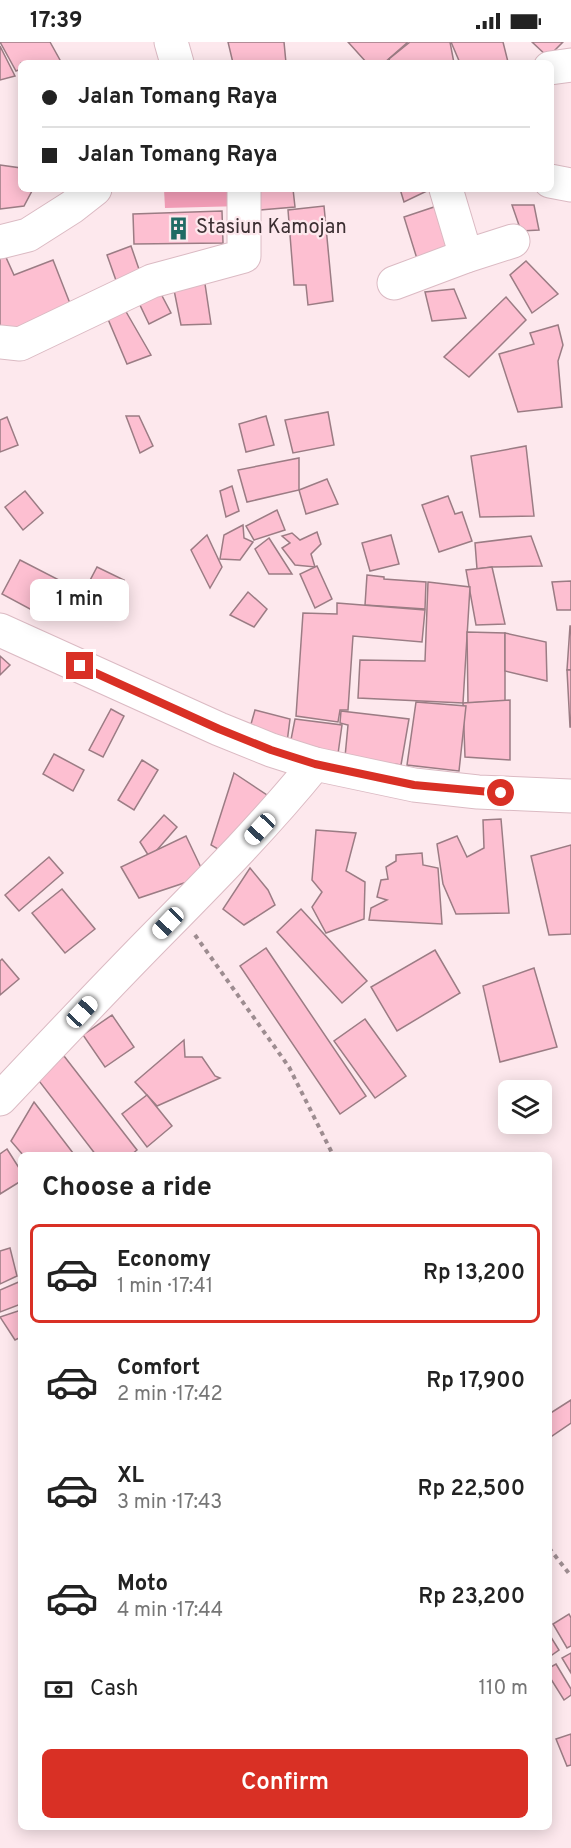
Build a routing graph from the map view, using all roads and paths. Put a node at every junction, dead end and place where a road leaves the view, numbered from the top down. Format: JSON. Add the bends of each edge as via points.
{"nodes":[{"id":1,"x":171,"y":42,"type":"edge"},
{"id":2,"x":176,"y":60,"type":"edge"},
{"id":3,"x":571,"y":65,"type":"edge"},
{"id":4,"x":554,"y":67,"type":"edge"},
{"id":5,"x":554,"y":182,"type":"edge"},
{"id":6,"x":571,"y":184,"type":"edge"},
{"id":7,"x":90,"y":192,"type":"edge"},
{"id":8,"x":244,"y":192,"type":"edge"},
{"id":9,"x":447,"y":192,"type":"edge"},
{"id":10,"x":513,"y":241,"type":"dead end"},
{"id":11,"x":0,"y":242,"type":"edge"},
{"id":12,"x":466,"y":255,"type":"junction"},
{"id":13,"x":394,"y":283,"type":"dead end"},
{"id":14,"x":0,"y":342,"type":"edge"},
{"id":15,"x":0,"y":630,"type":"edge"},
{"id":16,"x":315,"y":764,"type":"junction"},
{"id":17,"x":571,"y":796,"type":"edge"},
{"id":18,"x":179,"y":913,"type":"junction"},
{"id":19,"x":0,"y":1099,"type":"edge"},
{"id":20,"x":332,"y":1152,"type":"edge"},
{"id":21,"x":552,"y":1552,"type":"edge"},
{"id":22,"x":571,"y":1576,"type":"edge"}],
"edges":[{"from":1,"to":2,"type":"street"},
{"from":3,"to":4,"type":"street"},
{"from":5,"to":6,"type":"street"},
{"from":7,"to":11,"type":"street","via":[[28,235]]},
{"from":8,"to":14,"type":"street","via":[[244,256],[152,281],[20,344]]},
{"from":9,"to":12,"type":"street"},
{"from":10,"to":12,"type":"street"},
{"from":12,"to":13,"type":"street"},
{"from":15,"to":16,"type":"street","via":[[219,729]]},
{"from":16,"to":17,"type":"street","via":[[414,785]]},
{"from":16,"to":18,"type":"street","via":[[241,850]]},
{"from":18,"to":19,"type":"street"},
{"from":18,"to":20,"type":"path","via":[[289,1067]]},
{"from":21,"to":22,"type":"path"}]}
